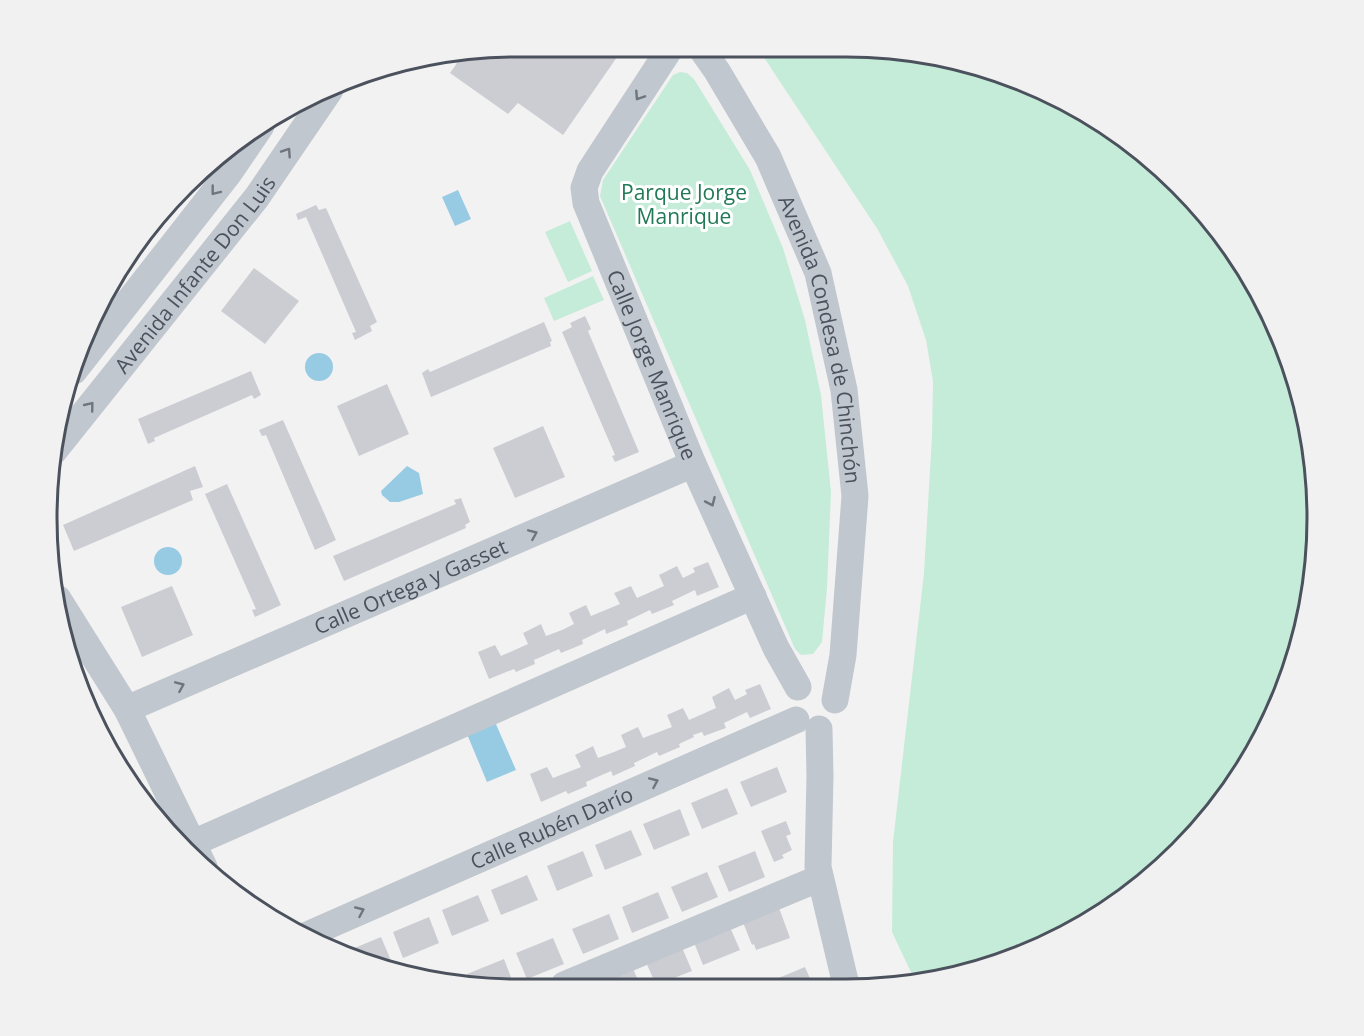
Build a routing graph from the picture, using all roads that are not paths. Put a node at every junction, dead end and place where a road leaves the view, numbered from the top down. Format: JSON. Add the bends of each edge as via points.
{"nodes":[{"id":1,"x":664,"y":57,"type":"edge"},
{"id":2,"x":707,"y":57,"type":"edge"},
{"id":3,"x":322,"y":101,"type":"edge"},
{"id":4,"x":249,"y":144,"type":"edge"},
{"id":5,"x":87,"y":356,"type":"edge"},
{"id":6,"x":64,"y":438,"type":"edge"},
{"id":7,"x":693,"y":464,"type":"junction"},
{"id":8,"x":753,"y":596,"type":"junction"},
{"id":9,"x":67,"y":614,"type":"edge"},
{"id":10,"x":817,"y":690,"type":"junction"},
{"id":11,"x":127,"y":709,"type":"junction"},
{"id":12,"x":807,"y":725,"type":"junction"},
{"id":13,"x":193,"y":843,"type":"junction"},
{"id":14,"x":195,"y":846,"type":"edge"},
{"id":15,"x":820,"y":879,"type":"junction"},
{"id":16,"x":315,"y":932,"type":"edge"},
{"id":17,"x":581,"y":979,"type":"edge"},
{"id":18,"x":844,"y":979,"type":"edge"}],
"edges":[{"from":1,"to":7,"type":"street","name":"Calle Jorge Manrique","one_way":true,"via":[[590,171],[584,188],[586,203]]},
{"from":2,"to":10,"type":"street","name":"Avenida Condesa de Chinchón","via":[[768,157],[818,273],[844,390],[855,496],[843,655]]},
{"from":6,"to":3,"type":"street","name":"Avenida Infante Don Luis","one_way":true,"via":[[257,197]]},
{"from":4,"to":5,"type":"street","name":"Avenida Infante Don Luis","one_way":true},
{"from":7,"to":8,"type":"street","name":"Calle Jorge Manrique","one_way":true},
{"from":11,"to":7,"type":"street","name":"Calle Ortega y Gasset","one_way":true},
{"from":8,"to":10,"type":"street","name":"Calle Jorge Manrique","via":[[776,648]]},
{"from":8,"to":13,"type":"street"},
{"from":9,"to":11,"type":"street"},
{"from":10,"to":12,"type":"street","via":[[794,692],[790,706]]},
{"from":10,"to":12,"type":"street","via":[[836,716],[831,724]]},
{"from":11,"to":13,"type":"street"},
{"from":12,"to":15,"type":"street","via":[[820,776]]},
{"from":16,"to":12,"type":"street","name":"Calle Rubén Darío","one_way":true},
{"from":13,"to":14,"type":"street"},
{"from":15,"to":17,"type":"street"},
{"from":15,"to":18,"type":"street"}]}
